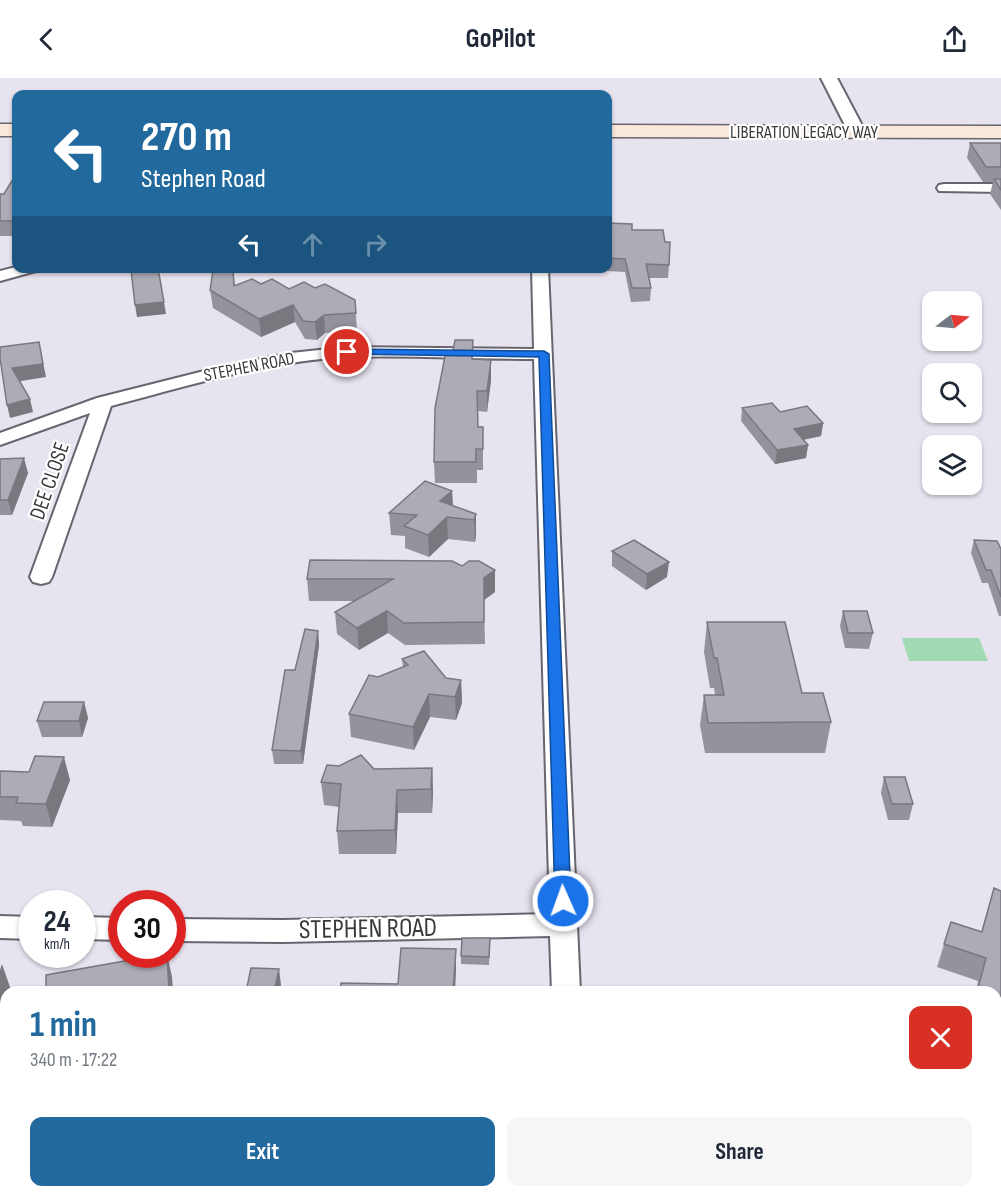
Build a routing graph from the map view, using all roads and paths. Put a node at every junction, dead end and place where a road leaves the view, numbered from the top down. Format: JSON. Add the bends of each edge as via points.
{"nodes":[{"id":1,"x":830,"y":78,"type":"edge"},
{"id":2,"x":612,"y":131,"type":"edge"},
{"id":3,"x":1001,"y":132,"type":"edge"},
{"id":4,"x":857,"y":133,"type":"junction"},
{"id":5,"x":944,"y":188,"type":"dead end"},
{"id":6,"x":1001,"y":188,"type":"edge"},
{"id":7,"x":540,"y":273,"type":"edge"},
{"id":8,"x":544,"y":354,"type":"junction"},
{"id":9,"x":103,"y":402,"type":"junction"},
{"id":10,"x":0,"y":439,"type":"edge"},
{"id":11,"x":41,"y":577,"type":"dead end"},
{"id":12,"x":564,"y":925,"type":"junction"},
{"id":13,"x":0,"y":927,"type":"edge"},
{"id":14,"x":18,"y":928,"type":"edge"},
{"id":15,"x":186,"y":930,"type":"edge"},
{"id":16,"x":566,"y":986,"type":"edge"}],
"edges":[{"from":1,"to":4,"type":"street"},
{"from":2,"to":4,"type":"main road","name":"LIBERATION LEGACY WAY"},
{"from":3,"to":4,"type":"main road","name":"LIBERATION LEGACY WAY"},
{"from":5,"to":6,"type":"street"},
{"from":7,"to":8,"type":"street"},
{"from":8,"to":9,"type":"street","name":"STEPHEN ROAD","via":[[325,353],[216,373]]},
{"from":8,"to":12,"type":"street"},
{"from":9,"to":10,"type":"street","name":"STEPHEN ROAD"},
{"from":9,"to":11,"type":"street","name":"DEE CLOSE"},
{"from":12,"to":15,"type":"street","name":"STEPHEN ROAD"},
{"from":12,"to":16,"type":"street"},
{"from":13,"to":14,"type":"street"}]}
